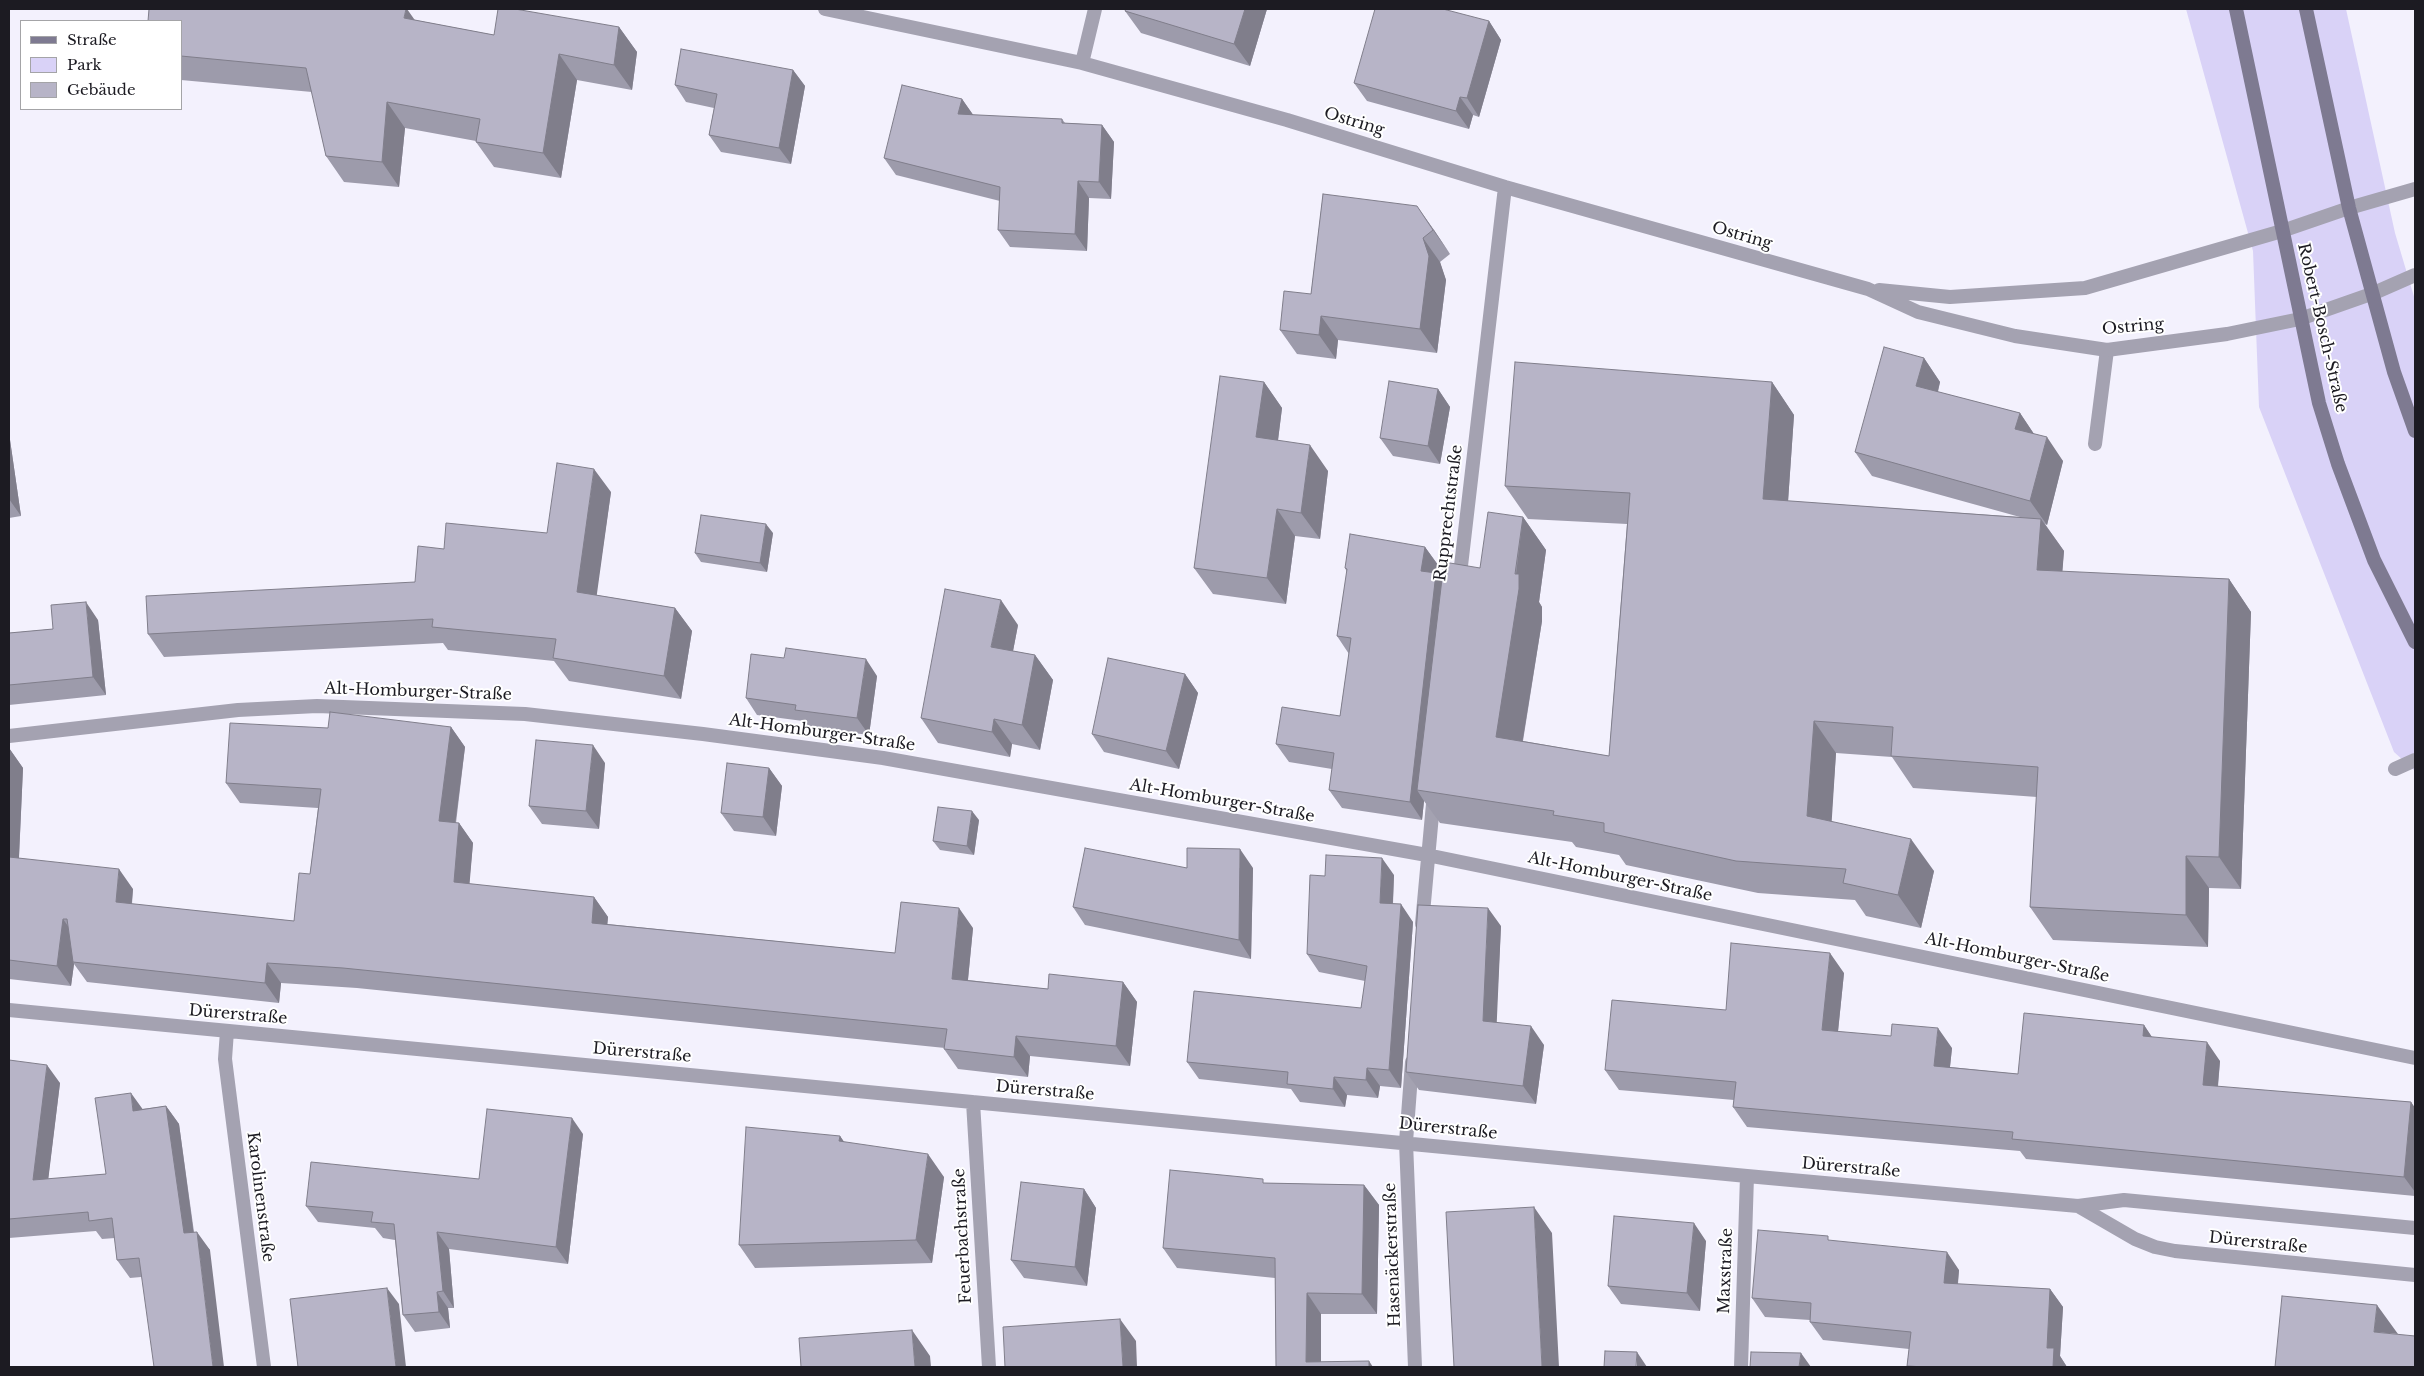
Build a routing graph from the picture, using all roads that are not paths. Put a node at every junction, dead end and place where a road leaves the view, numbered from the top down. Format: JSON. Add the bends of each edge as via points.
{"nodes":[{"id":1,"x":824,"y":9,"type":"edge"},
{"id":2,"x":1095,"y":9,"type":"edge"},
{"id":3,"x":2236,"y":9,"type":"edge"},
{"id":4,"x":2306,"y":9,"type":"edge"},
{"id":5,"x":1082,"y":63,"type":"junction"},
{"id":6,"x":1505,"y":187,"type":"junction"},
{"id":7,"x":2415,"y":189,"type":"edge"},
{"id":8,"x":2349,"y":208,"type":"junction"},
{"id":9,"x":2282,"y":231,"type":"junction"},
{"id":10,"x":2415,"y":275,"type":"edge"},
{"id":11,"x":1868,"y":289,"type":"junction"},
{"id":12,"x":2374,"y":293,"type":"junction"},
{"id":13,"x":2300,"y":319,"type":"junction"},
{"id":14,"x":2107,"y":350,"type":"junction"},
{"id":15,"x":2415,"y":431,"type":"edge"},
{"id":16,"x":2095,"y":444,"type":"dead end"},
{"id":17,"x":1457,"y":600,"type":"edge"},
{"id":18,"x":2415,"y":642,"type":"edge"},
{"id":19,"x":9,"y":736,"type":"edge"},
{"id":20,"x":2415,"y":760,"type":"edge"},
{"id":21,"x":2395,"y":769,"type":"dead end"},
{"id":22,"x":1436,"y":777,"type":"edge"},
{"id":23,"x":1427,"y":855,"type":"junction"},
{"id":24,"x":1421,"y":934,"type":"edge"},
{"id":25,"x":9,"y":1010,"type":"edge"},
{"id":26,"x":227,"y":1031,"type":"junction"},
{"id":27,"x":1414,"y":1043,"type":"edge"},
{"id":28,"x":2415,"y":1058,"type":"edge"},
{"id":29,"x":973,"y":1102,"type":"junction"},
{"id":30,"x":1406,"y":1142,"type":"junction"},
{"id":31,"x":1747,"y":1176,"type":"junction"},
{"id":32,"x":2078,"y":1206,"type":"junction"},
{"id":33,"x":2415,"y":1228,"type":"edge"},
{"id":34,"x":2415,"y":1275,"type":"edge"},
{"id":35,"x":264,"y":1367,"type":"edge"},
{"id":36,"x":989,"y":1367,"type":"edge"},
{"id":37,"x":1415,"y":1367,"type":"edge"},
{"id":38,"x":1741,"y":1367,"type":"edge"}],
"edges":[{"from":1,"to":5,"type":"street","name":"Ostring"},
{"from":2,"to":5,"type":"street"},
{"from":3,"to":9,"type":"main road","name":"Robert-Bosch-Straße"},
{"from":4,"to":8,"type":"main road"},
{"from":5,"to":6,"type":"street","name":"Ostring","via":[[1287,120]]},
{"from":6,"to":11,"type":"street","name":"Ostring"},
{"from":6,"to":17,"type":"street","name":"Rupprechtstraße"},
{"from":7,"to":8,"type":"street","name":"Ostring"},
{"from":8,"to":9,"type":"street","name":"Ostring"},
{"from":8,"to":12,"type":"main road"},
{"from":9,"to":11,"type":"street","name":"Ostring","via":[[2085,288],[1950,297]]},
{"from":9,"to":13,"type":"main road","name":"Robert-Bosch-Straße"},
{"from":10,"to":12,"type":"street","name":"Ostring"},
{"from":11,"to":14,"type":"street","name":"Ostring","via":[[1918,312],[2015,336]]},
{"from":12,"to":13,"type":"street","name":"Ostring"},
{"from":12,"to":15,"type":"main road","via":[[2394,372]]},
{"from":13,"to":14,"type":"street","name":"Ostring","via":[[2227,334]]},
{"from":13,"to":18,"type":"main road","name":"Robert-Bosch-Straße","via":[[2319,403],[2338,464],[2374,560]]},
{"from":14,"to":16,"type":"street"},
{"from":19,"to":23,"type":"street","name":"Alt-Homburger-Straße","via":[[238,710],[317,706],[525,714],[882,758]]},
{"from":20,"to":21,"type":"street"},
{"from":22,"to":23,"type":"street"},
{"from":23,"to":24,"type":"street"},
{"from":23,"to":28,"type":"street","name":"Alt-Homburger-Straße"},
{"from":25,"to":26,"type":"street","name":"Dürerstraße"},
{"from":26,"to":29,"type":"street","name":"Dürerstraße"},
{"from":26,"to":35,"type":"street","name":"Karolinenstraße","via":[[225,1059]]},
{"from":27,"to":30,"type":"street"},
{"from":29,"to":30,"type":"street","name":"Dürerstraße"},
{"from":29,"to":36,"type":"street","name":"Feuerbachstraße"},
{"from":30,"to":31,"type":"street","name":"Dürerstraße"},
{"from":30,"to":37,"type":"street","name":"Hasenäckerstraße"},
{"from":31,"to":32,"type":"street","name":"Dürerstraße"},
{"from":31,"to":38,"type":"street","name":"Maxstraße"},
{"from":32,"to":33,"type":"street","name":"Dürerstraße","via":[[2124,1200]]},
{"from":32,"to":34,"type":"street","name":"Dürerstraße","via":[[2135,1239],[2165,1249]]}]}
